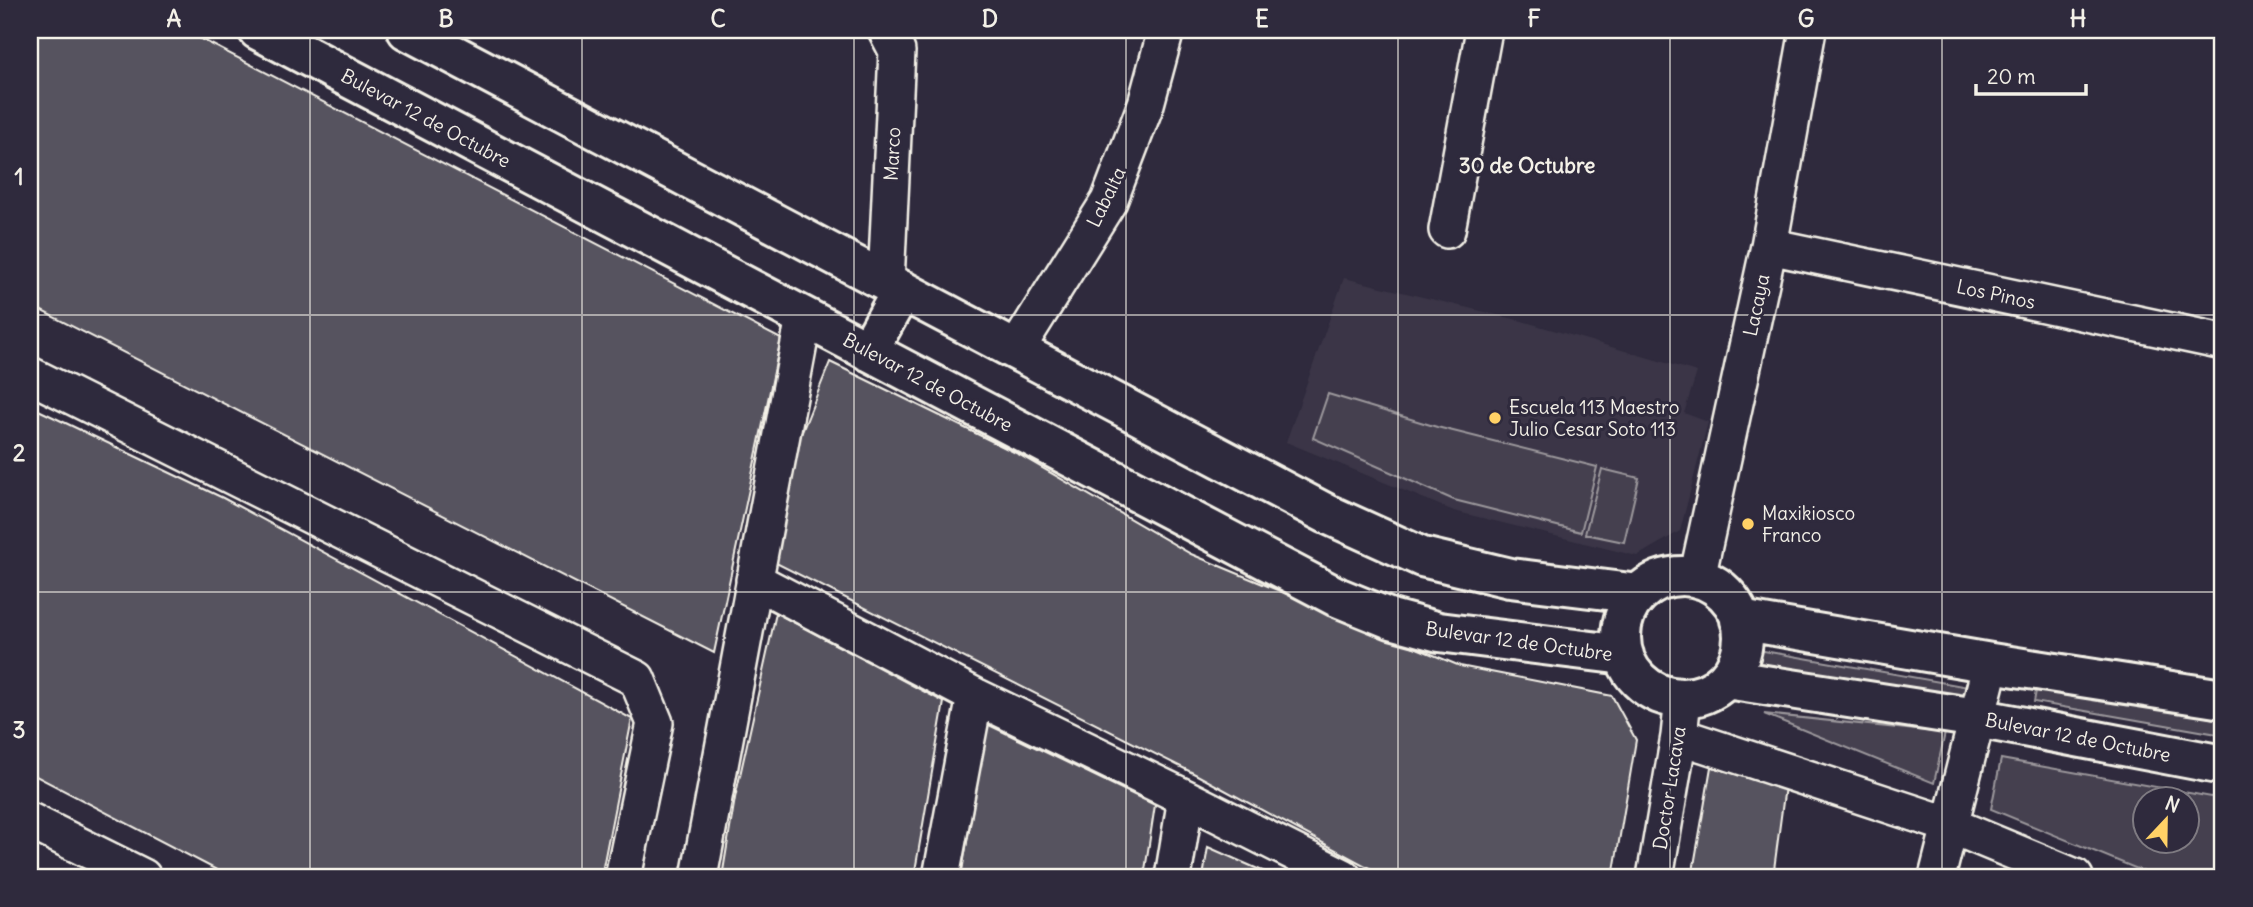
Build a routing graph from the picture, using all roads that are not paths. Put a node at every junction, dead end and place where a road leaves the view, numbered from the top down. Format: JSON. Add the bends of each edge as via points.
{"nodes":[{"id":1,"x":258,"y":30,"type":"edge"},
{"id":2,"x":407,"y":30,"type":"edge"},
{"id":3,"x":886,"y":30,"type":"edge"},
{"id":4,"x":1166,"y":30,"type":"edge"},
{"id":5,"x":1484,"y":30,"type":"edge"},
{"id":6,"x":1808,"y":30,"type":"edge"},
{"id":7,"x":1447,"y":230,"type":"dead end"},
{"id":8,"x":1769,"y":246,"type":"junction"},
{"id":9,"x":894,"y":286,"type":"junction"},
{"id":10,"x":804,"y":317,"type":"junction"},
{"id":11,"x":2223,"y":342,"type":"edge"},
{"id":12,"x":1016,"y":350,"type":"junction"},
{"id":13,"x":868,"y":351,"type":"junction"},
{"id":14,"x":30,"y":375,"type":"edge"},
{"id":15,"x":1697,"y":579,"type":"junction"},
{"id":16,"x":754,"y":580,"type":"junction"},
{"id":17,"x":1639,"y":594,"type":"junction"},
{"id":18,"x":1741,"y":620,"type":"junction"},
{"id":19,"x":1623,"y":655,"type":"junction"},
{"id":20,"x":1991,"y":663,"type":"junction"},
{"id":21,"x":1726,"y":679,"type":"junction"},
{"id":22,"x":975,"y":696,"type":"junction"},
{"id":23,"x":1683,"y":698,"type":"junction"},
{"id":24,"x":2223,"y":699,"type":"edge"},
{"id":25,"x":1977,"y":718,"type":"junction"},
{"id":26,"x":1678,"y":736,"type":"junction"},
{"id":27,"x":2223,"y":765,"type":"edge"},
{"id":28,"x":1186,"y":798,"type":"junction"},
{"id":29,"x":30,"y":821,"type":"edge"},
{"id":30,"x":1950,"y":825,"type":"junction"},
{"id":31,"x":143,"y":877,"type":"edge"},
{"id":32,"x":622,"y":877,"type":"edge"},
{"id":33,"x":699,"y":877,"type":"edge"},
{"id":34,"x":941,"y":877,"type":"edge"},
{"id":35,"x":1173,"y":877,"type":"edge"},
{"id":36,"x":1343,"y":877,"type":"edge"},
{"id":37,"x":1655,"y":877,"type":"edge"},
{"id":38,"x":1937,"y":877,"type":"edge"},
{"id":39,"x":2074,"y":877,"type":"edge"}],
"edges":[{"from":1,"to":10,"type":"main road","name":"Bulevar 12 de Octubre"},
{"from":2,"to":9,"type":"main road"},
{"from":3,"to":9,"type":"street","name":"Marco","via":[[898,51]]},
{"from":4,"to":12,"type":"street","name":"Labalta","via":[[1146,104],[1109,201]]},
{"from":5,"to":7,"type":"street"},
{"from":6,"to":8,"type":"street","name":"Lacaya"},
{"from":8,"to":11,"type":"street","name":"Los Pinos"},
{"from":8,"to":15,"type":"street","name":"Lacaya"},
{"from":9,"to":12,"type":"main road"},
{"from":9,"to":13,"type":"main road"},
{"from":10,"to":13,"type":"main road","name":"Bulevar 12 de Octubre"},
{"from":10,"to":16,"type":"street"},
{"from":12,"to":17,"type":"main road","via":[[1327,514],[1422,557],[1510,578]]},
{"from":13,"to":19,"type":"main road","name":"Bulevar 12 de Octubre","via":[[1348,602],[1439,632]]},
{"from":14,"to":32,"type":"street","via":[[637,679],[655,723]]},
{"from":15,"to":17,"type":"main road","via":[[1667,577]]},
{"from":15,"to":18,"type":"main road","via":[[1714,585],[1732,601]]},
{"from":16,"to":22,"type":"street"},
{"from":16,"to":33,"type":"street"},
{"from":17,"to":19,"type":"main road","via":[[1629,604],[1620,627]]},
{"from":18,"to":20,"type":"main road"},
{"from":18,"to":21,"type":"main road","via":[[1743,647]]},
{"from":19,"to":23,"type":"main road","via":[[1631,673],[1649,689]]},
{"from":20,"to":24,"type":"main road"},
{"from":20,"to":25,"type":"street"},
{"from":21,"to":23,"type":"main road","via":[[1696,697]]},
{"from":21,"to":25,"type":"main road","name":"Bulevar 12 de Octubre"},
{"from":22,"to":28,"type":"street"},
{"from":22,"to":34,"type":"street"},
{"from":23,"to":26,"type":"street","name":"Doctor Lacava"},
{"from":25,"to":27,"type":"main road","name":"Bulevar 12 de Octubre"},
{"from":25,"to":30,"type":"street"},
{"from":26,"to":30,"type":"street"},
{"from":26,"to":37,"type":"street","name":"Doctor Lacava"},
{"from":28,"to":35,"type":"street"},
{"from":28,"to":36,"type":"street"},
{"from":29,"to":31,"type":"street"},
{"from":30,"to":38,"type":"street"},
{"from":30,"to":39,"type":"street"}]}
